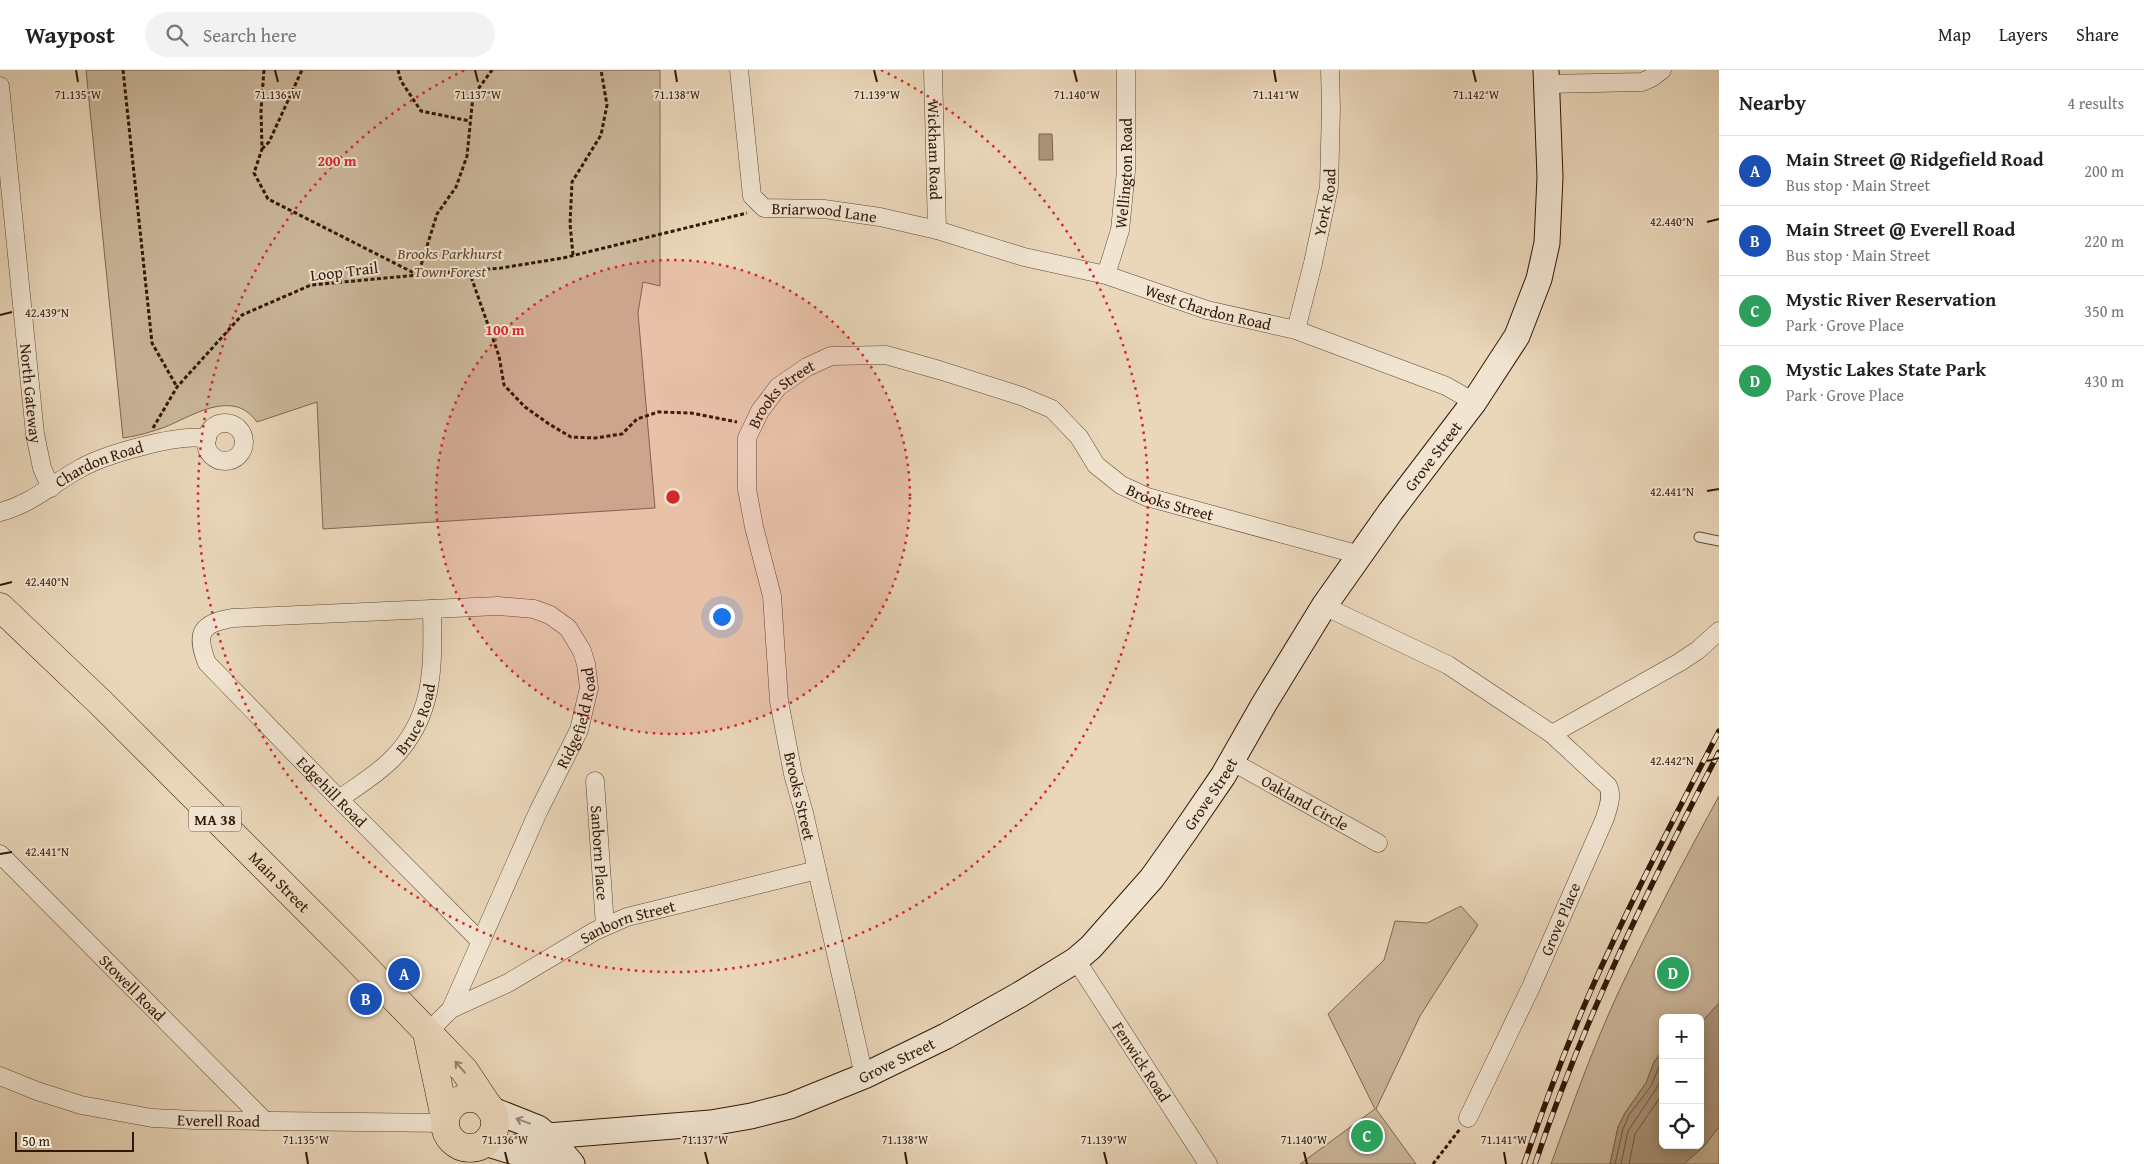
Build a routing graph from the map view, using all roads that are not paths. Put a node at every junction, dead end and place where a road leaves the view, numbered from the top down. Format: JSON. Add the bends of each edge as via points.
{"nodes":[{"id":1,"x":739,"y":70,"type":"edge"},
{"id":2,"x":933,"y":70,"type":"edge"},
{"id":3,"x":1126,"y":70,"type":"edge"},
{"id":4,"x":1330,"y":70,"type":"edge"},
{"id":5,"x":1662,"y":70,"type":"edge"},
{"id":6,"x":1546,"y":77,"type":"edge"},
{"id":7,"x":0,"y":86,"type":"edge"},
{"id":8,"x":937,"y":230,"type":"junction"},
{"id":9,"x":9,"y":261,"type":"edge"},
{"id":10,"x":1106,"y":275,"type":"junction"},
{"id":11,"x":1296,"y":330,"type":"junction"},
{"id":12,"x":1474,"y":402,"type":"junction"},
{"id":13,"x":206,"y":439,"type":"dead end"},
{"id":14,"x":51,"y":488,"type":"junction"},
{"id":15,"x":0,"y":512,"type":"edge"},
{"id":16,"x":1698,"y":536,"type":"dead end"},
{"id":17,"x":1719,"y":541,"type":"edge"},
{"id":18,"x":1360,"y":555,"type":"junction"},
{"id":19,"x":1324,"y":606,"type":"junction"},
{"id":20,"x":432,"y":609,"type":"junction"},
{"id":21,"x":2,"y":612,"type":"edge"},
{"id":22,"x":1719,"y":631,"type":"edge"},
{"id":23,"x":202,"y":633,"type":"joint"},
{"id":24,"x":1552,"y":734,"type":"junction"},
{"id":25,"x":1231,"y":761,"type":"junction"},
{"id":26,"x":595,"y":781,"type":"dead end"},
{"id":27,"x":339,"y":799,"type":"junction"},
{"id":28,"x":1378,"y":844,"type":"dead end"},
{"id":29,"x":0,"y":854,"type":"edge"},
{"id":30,"x":817,"y":870,"type":"junction"},
{"id":31,"x":605,"y":926,"type":"junction"},
{"id":32,"x":480,"y":941,"type":"junction"},
{"id":33,"x":1076,"y":960,"type":"junction"},
{"id":34,"x":451,"y":1009,"type":"junction"},
{"id":35,"x":427,"y":1034,"type":"junction"},
{"id":36,"x":0,"y":1076,"type":"edge"},
{"id":37,"x":864,"y":1076,"type":"junction"},
{"id":38,"x":489,"y":1107,"type":"junction"},
{"id":39,"x":1468,"y":1118,"type":"road end"},
{"id":40,"x":265,"y":1121,"type":"junction"},
{"id":41,"x":446,"y":1126,"type":"junction"},
{"id":42,"x":548,"y":1136,"type":"junction"},
{"id":43,"x":489,"y":1150,"type":"edge"},
{"id":44,"x":446,"y":1164,"type":"edge"},
{"id":45,"x":554,"y":1164,"type":"edge"},
{"id":46,"x":572,"y":1164,"type":"edge"},
{"id":47,"x":1208,"y":1164,"type":"edge"}],
"edges":[{"from":1,"to":8,"type":"street","name":"Briarwood Lane","via":[[752,196],[764,208],[852,212]]},
{"from":2,"to":8,"type":"street","name":"Wickham Road"},
{"from":3,"to":10,"type":"street","name":"Wellington Road","via":[[1126,170],[1120,230]]},
{"from":4,"to":11,"type":"street","name":"York Road","via":[[1329,187]]},
{"from":5,"to":6,"type":"street","via":[[1642,82]]},
{"from":6,"to":12,"type":"street","name":"Grove Street","via":[[1549,208],[1542,268],[1517,336]]},
{"from":7,"to":9,"type":"street","name":"North Gateway"},
{"from":8,"to":10,"type":"street","name":"West Chardon Road","via":[[1024,257]]},
{"from":9,"to":14,"type":"street","name":"North Gateway","via":[[35,434]]},
{"from":10,"to":11,"type":"street","name":"West Chardon Road","via":[[1207,310]]},
{"from":11,"to":12,"type":"street","name":"West Chardon Road","via":[[1446,386]]},
{"from":12,"to":18,"type":"street","name":"Grove Street"},
{"from":13,"to":14,"type":"street","name":"Chardon Road","via":[[185,437],[96,461]]},
{"from":14,"to":15,"type":"street","name":"Chardon Road","via":[[23,505]]},
{"from":16,"to":17,"type":"lane"},
{"from":18,"to":19,"type":"street","name":"Grove Street"},
{"from":18,"to":30,"type":"street","name":"Brooks Street","via":[[1147,497],[1121,485],[1096,465],[1079,437],[1052,410],[1021,396],[886,355],[831,356],[806,367],[778,387],[752,425],[747,438],[747,489],[772,596],[779,701]]},
{"from":19,"to":24,"type":"street","name":"Grove Place","via":[[1448,665]]},
{"from":19,"to":25,"type":"street","name":"Grove Street"},
{"from":20,"to":23,"type":"street","name":"Ridgefield Road","via":[[233,618],[215,620]]},
{"from":20,"to":27,"type":"street","name":"Bruce Road","via":[[433,667],[421,716],[407,742],[390,761]]},
{"from":20,"to":32,"type":"street","name":"Ridgefield Road","via":[[498,606],[550,615],[575,637],[587,671],[588,688],[579,730]]},
{"from":21,"to":35,"type":"main road","name":"Main Street","number":"MA 38","via":[[102,704]]},
{"from":22,"to":24,"type":"street","via":[[1680,662]]},
{"from":23,"to":27,"type":"street","name":"Edgehill Road","via":[[201,649],[207,663]]},
{"from":24,"to":39,"type":"street","name":"Grove Place","via":[[1608,786],[1609,803],[1531,987]]},
{"from":25,"to":28,"type":"street","name":"Oakland Circle"},
{"from":25,"to":33,"type":"street","name":"Grove Street","via":[[1152,878],[1092,947]]},
{"from":26,"to":31,"type":"street","name":"Sanborn Place"},
{"from":27,"to":32,"type":"street","name":"Edgehill Road"},
{"from":29,"to":40,"type":"street","name":"Stowell Road"},
{"from":30,"to":31,"type":"street","name":"Sanborn Street","via":[[640,913]]},
{"from":30,"to":37,"type":"street","name":"Brooks Street"},
{"from":31,"to":34,"type":"street","name":"Sanborn Street","via":[[508,983]]},
{"from":32,"to":34,"type":"street","name":"Ridgefield Road"},
{"from":33,"to":37,"type":"street","name":"Grove Street","via":[[946,1036]]},
{"from":33,"to":47,"type":"street","name":"Fenwick Road"},
{"from":34,"to":35,"type":"street","name":"Ridgefield Road"},
{"from":38,"to":35,"type":"main road","name":"Main Street","number":"MA 38","one_way":true,"via":[[464,1070]]},
{"from":35,"to":41,"type":"main road"},
{"from":36,"to":40,"type":"street","name":"Everell Road","via":[[63,1100],[119,1113],[181,1120]]},
{"from":37,"to":42,"type":"street","name":"Grove Street","via":[[790,1106],[737,1119]]},
{"from":38,"to":41,"type":"main road","via":[[478,1100],[465,1098],[452,1105]]},
{"from":42,"to":38,"type":"street","one_way":true,"via":[[532,1125]]},
{"from":38,"to":43,"type":"main road","number":"MA 38","via":[[495,1124]]},
{"from":40,"to":41,"type":"street","name":"Everell Road"},
{"from":41,"to":43,"type":"main road","via":[[454,1143],[465,1148]]},
{"from":41,"to":44,"type":"main road"},
{"from":42,"to":43,"type":"street","name":"Grove Street"},
{"from":42,"to":46,"type":"street"},
{"from":43,"to":45,"type":"street"}]}
